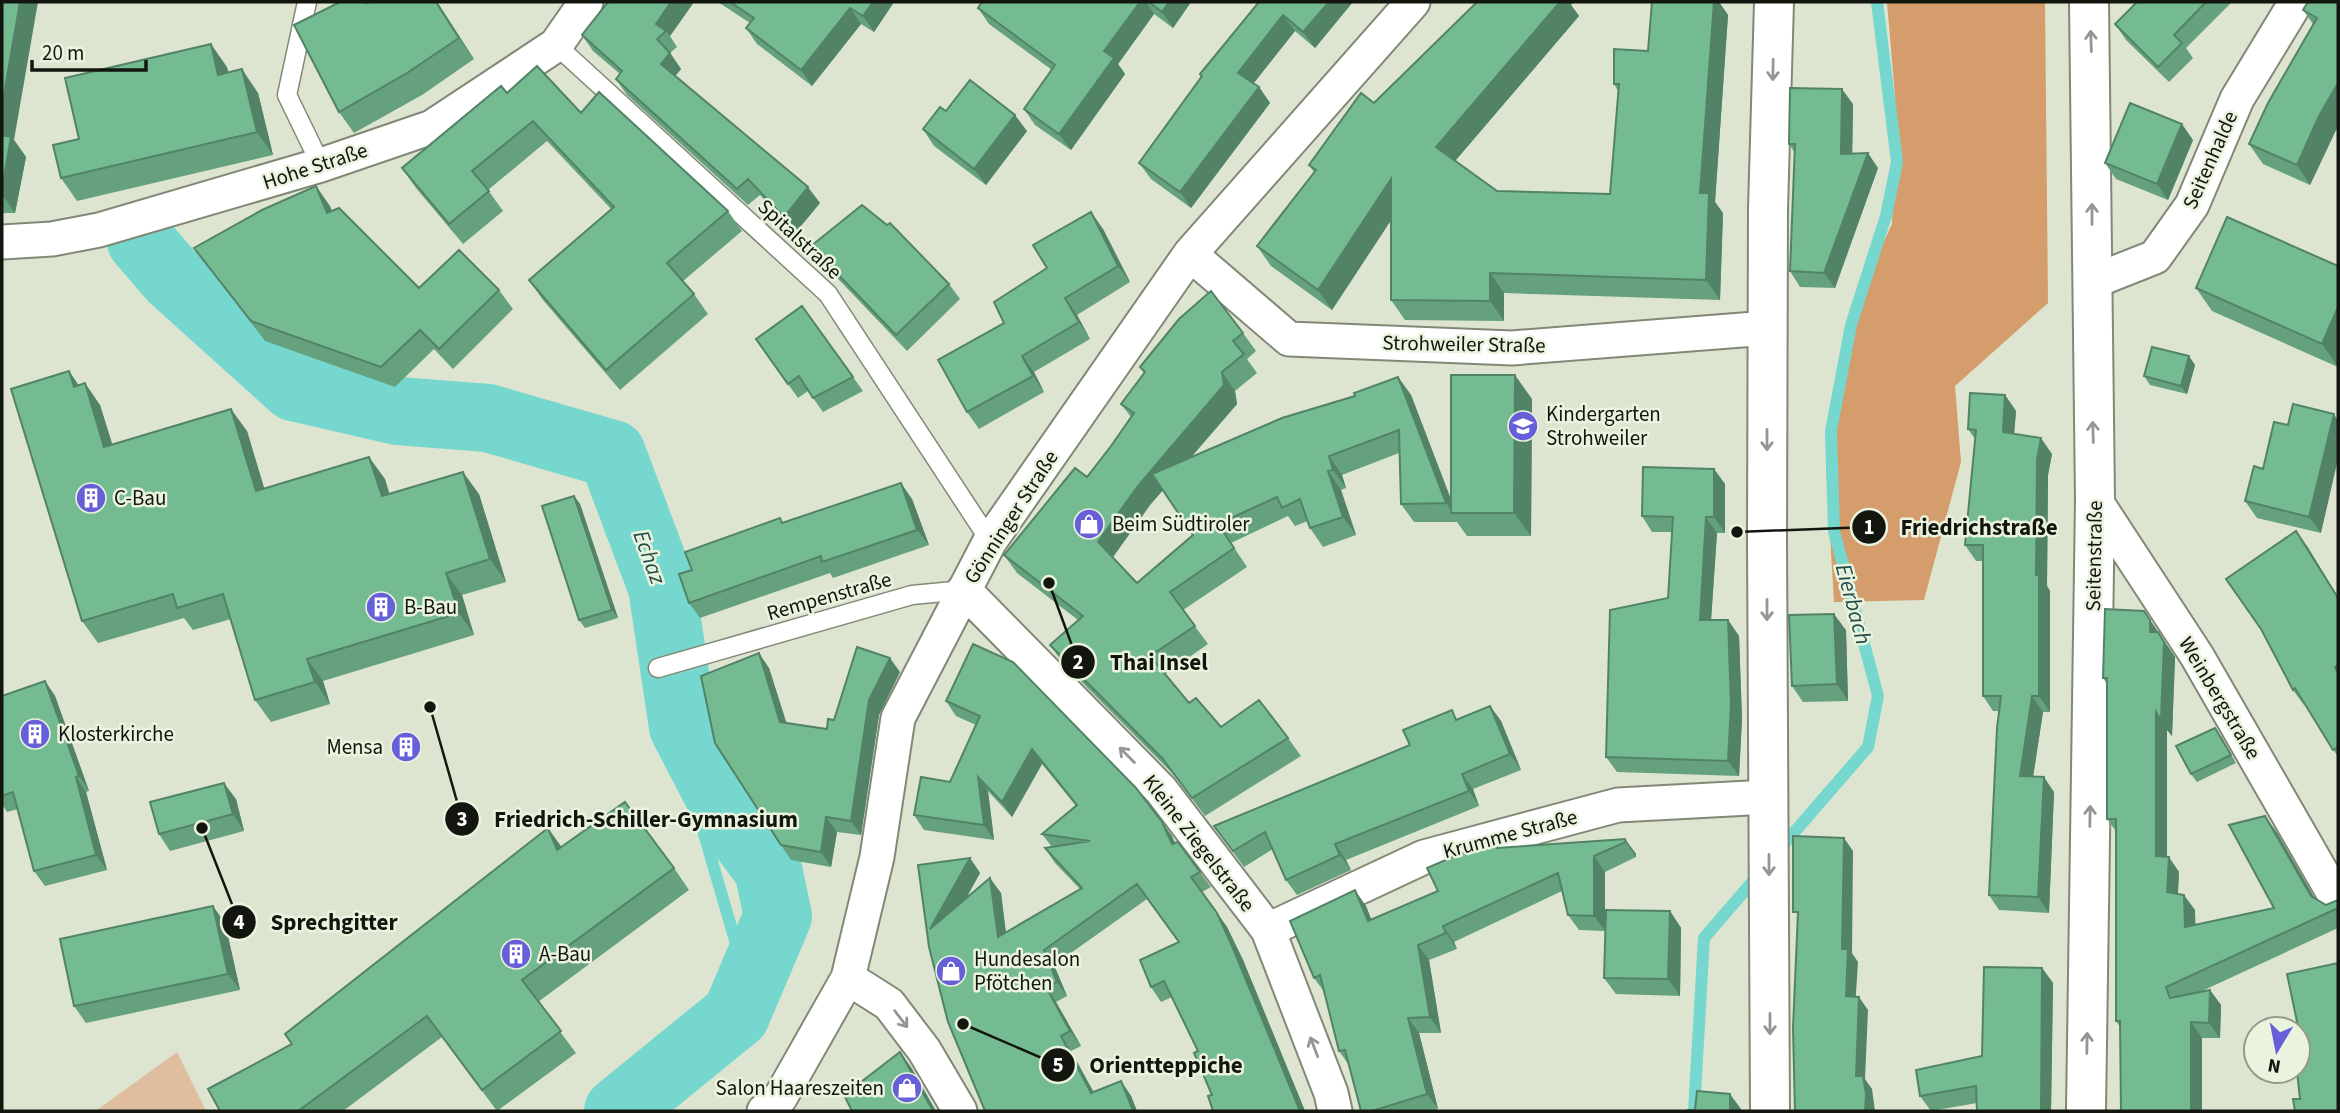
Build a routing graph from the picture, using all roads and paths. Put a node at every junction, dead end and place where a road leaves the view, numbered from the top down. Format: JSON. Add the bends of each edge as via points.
{"nodes":[{"id":1,"x":307,"y":2,"type":"edge"},
{"id":2,"x":586,"y":2,"type":"edge"},
{"id":3,"x":1413,"y":2,"type":"edge"},
{"id":4,"x":1774,"y":2,"type":"edge"},
{"id":5,"x":2090,"y":2,"type":"edge"},
{"id":6,"x":2296,"y":2,"type":"edge"},
{"id":7,"x":556,"y":45,"type":"junction"},
{"id":8,"x":321,"y":166,"type":"junction"},
{"id":9,"x":2,"y":242,"type":"edge"},
{"id":10,"x":1190,"y":254,"type":"junction"},
{"id":11,"x":2092,"y":282,"type":"junction"},
{"id":12,"x":1768,"y":328,"type":"junction"},
{"id":13,"x":2095,"y":500,"type":"junction"},
{"id":14,"x":990,"y":541,"type":"junction"},
{"id":15,"x":964,"y":590,"type":"junction"},
{"id":16,"x":658,"y":668,"type":"dead end"},
{"id":17,"x":1768,"y":797,"type":"junction"},
{"id":18,"x":2338,"y":901,"type":"edge"},
{"id":19,"x":1268,"y":930,"type":"junction"},
{"id":20,"x":848,"y":978,"type":"junction"},
{"id":21,"x":764,"y":1111,"type":"edge"},
{"id":22,"x":960,"y":1111,"type":"edge"},
{"id":23,"x":1335,"y":1111,"type":"edge"},
{"id":24,"x":1770,"y":1111,"type":"edge"},
{"id":25,"x":2086,"y":1111,"type":"edge"}],
"edges":[{"from":1,"to":8,"type":"lane","via":[[287,95]]},
{"from":2,"to":7,"type":"street","name":"Hohe Straße"},
{"from":3,"to":10,"type":"street","name":"Gönninger Straße"},
{"from":4,"to":12,"type":"main road","one_way":true},
{"from":11,"to":5,"type":"main road","name":"Seitenstraße","one_way":true},
{"from":6,"to":11,"type":"street","name":"Seitenhalde","via":[[2237,99],[2192,205],[2155,257]]},
{"from":7,"to":8,"type":"street","name":"Hohe Straße","via":[[432,127]]},
{"from":7,"to":14,"type":"lane","name":"Spitalstraße","via":[[828,293]]},
{"from":8,"to":9,"type":"street","name":"Hohe Straße","via":[[99,230]]},
{"from":10,"to":12,"type":"street","name":"Strohweiler Straße","via":[[1289,339],[1512,348]]},
{"from":10,"to":14,"type":"street","name":"Gönninger Straße"},
{"from":13,"to":11,"type":"main road","name":"Seitenstraße","one_way":true},
{"from":12,"to":17,"type":"main road","one_way":true},
{"from":13,"to":18,"type":"street","name":"Weinbergstraße","via":[[2197,656]]},
{"from":25,"to":13,"type":"main road","name":"Seitenstraße","one_way":true},
{"from":14,"to":15,"type":"street","name":"Gönninger Straße"},
{"from":15,"to":16,"type":"lane","name":"Rempenstraße","via":[[912,595]]},
{"from":19,"to":15,"type":"street","name":"Kleine Ziegelstraße","one_way":true,"via":[[1161,790]]},
{"from":15,"to":20,"type":"street","name":"Gönninger Straße","via":[[898,718],[877,857]]},
{"from":17,"to":19,"type":"street","name":"Krumme Straße","via":[[1618,805],[1424,857]]},
{"from":17,"to":24,"type":"main road","one_way":true},
{"from":23,"to":19,"type":"street","name":"Kleine Ziegelstraße","one_way":true},
{"from":20,"to":21,"type":"street","name":"Gönninger Straße","via":[[780,1098]]},
{"from":20,"to":22,"type":"street","one_way":true,"via":[[889,1004],[924,1050]]}]}
